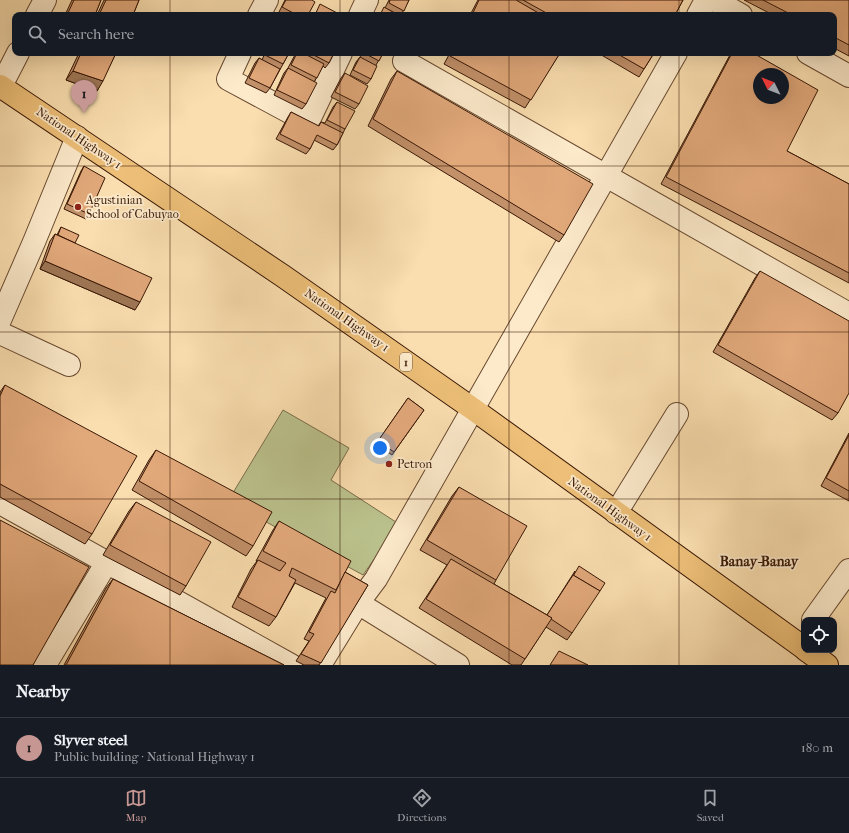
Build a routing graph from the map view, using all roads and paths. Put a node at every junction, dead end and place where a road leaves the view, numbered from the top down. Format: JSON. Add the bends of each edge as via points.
{"nodes":[{"id":1,"x":45,"y":0,"type":"edge"},
{"id":2,"x":267,"y":0,"type":"edge"},
{"id":3,"x":367,"y":0,"type":"edge"},
{"id":4,"x":706,"y":0,"type":"edge"},
{"id":5,"x":714,"y":0,"type":"edge"},
{"id":6,"x":39,"y":12,"type":"edge"},
{"id":7,"x":261,"y":12,"type":"edge"},
{"id":8,"x":361,"y":12,"type":"edge"},
{"id":9,"x":700,"y":12,"type":"edge"},
{"id":10,"x":735,"y":12,"type":"edge"},
{"id":11,"x":16,"y":56,"type":"edge"},
{"id":12,"x":239,"y":56,"type":"edge"},
{"id":13,"x":340,"y":56,"type":"edge"},
{"id":14,"x":674,"y":56,"type":"edge"},
{"id":15,"x":813,"y":56,"type":"edge"},
{"id":16,"x":404,"y":61,"type":"dead end"},
{"id":17,"x":849,"y":76,"type":"edge"},
{"id":18,"x":0,"y":86,"type":"edge"},
{"id":19,"x":77,"y":137,"type":"junction"},
{"id":20,"x":607,"y":176,"type":"junction"},
{"id":21,"x":849,"y":314,"type":"edge"},
{"id":22,"x":0,"y":320,"type":"edge"},
{"id":23,"x":0,"y":333,"type":"edge"},
{"id":24,"x":69,"y":365,"type":"dead end"},
{"id":25,"x":473,"y":410,"type":"junction"},
{"id":26,"x":677,"y":414,"type":"dead end"},
{"id":27,"x":0,"y":503,"type":"edge"},
{"id":28,"x":616,"y":513,"type":"junction"},
{"id":29,"x":107,"y":562,"type":"junction"},
{"id":30,"x":849,"y":570,"type":"edge"},
{"id":31,"x":358,"y":603,"type":"junction"},
{"id":32,"x":815,"y":617,"type":"edge"},
{"id":33,"x":801,"y":642,"type":"edge"},
{"id":34,"x":814,"y":653,"type":"edge"},
{"id":35,"x":46,"y":665,"type":"edge"},
{"id":36,"x":291,"y":665,"type":"edge"},
{"id":37,"x":320,"y":665,"type":"edge"},
{"id":38,"x":458,"y":665,"type":"edge"},
{"id":39,"x":827,"y":665,"type":"edge"}],
"edges":[{"from":1,"to":6,"type":"street"},
{"from":2,"to":7,"type":"street"},
{"from":3,"to":8,"type":"street"},
{"from":4,"to":9,"type":"street"},
{"from":5,"to":10,"type":"street"},
{"from":11,"to":18,"type":"street"},
{"from":12,"to":13,"type":"street","via":[[228,79],[308,122]]},
{"from":14,"to":20,"type":"street"},
{"from":15,"to":17,"type":"street"},
{"from":16,"to":20,"type":"street"},
{"from":18,"to":19,"type":"highway","name":"National Highway 1","number":"1"},
{"from":19,"to":22,"type":"street"},
{"from":19,"to":25,"type":"highway","name":"National Highway 1","number":"1","via":[[284,276]]},
{"from":20,"to":21,"type":"street"},
{"from":20,"to":25,"type":"street"},
{"from":23,"to":24,"type":"street"},
{"from":25,"to":28,"type":"highway","name":"National Highway 1","number":"1"},
{"from":25,"to":31,"type":"street","via":[[376,579]]},
{"from":26,"to":28,"type":"street"},
{"from":27,"to":29,"type":"street"},
{"from":28,"to":33,"type":"highway","name":"National Highway 1","number":"1"},
{"from":29,"to":35,"type":"street"},
{"from":29,"to":36,"type":"street"},
{"from":30,"to":32,"type":"street"},
{"from":31,"to":37,"type":"street"},
{"from":31,"to":38,"type":"street"},
{"from":34,"to":39,"type":"highway","name":"National Highway 1","number":"1"}]}
